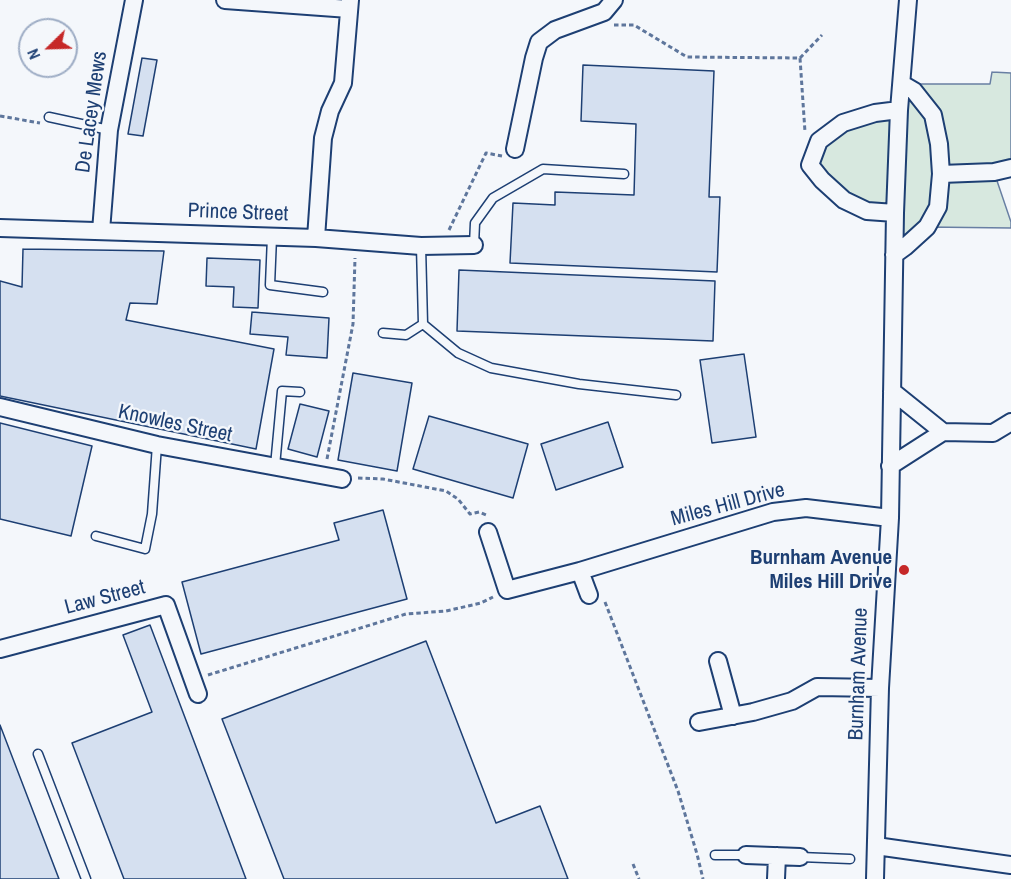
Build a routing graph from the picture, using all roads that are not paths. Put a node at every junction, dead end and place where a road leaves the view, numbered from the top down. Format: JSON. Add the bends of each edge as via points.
{"nodes":[{"id":1,"x":134,"y":0,"type":"edge"},
{"id":2,"x":225,"y":0,"type":"edge"},
{"id":3,"x":614,"y":0,"type":"edge"},
{"id":4,"x":908,"y":0,"type":"edge"},
{"id":5,"x":275,"y":2,"type":"edge"},
{"id":6,"x":349,"y":4,"type":"edge"},
{"id":7,"x":902,"y":84,"type":"junction"},
{"id":8,"x":899,"y":110,"type":"junction"},
{"id":9,"x":49,"y":117,"type":"road end"},
{"id":10,"x":109,"y":130,"type":"junction"},
{"id":11,"x":515,"y":149,"type":"road end"},
{"id":12,"x":1011,"y":168,"type":"edge"},
{"id":13,"x":624,"y":174,"type":"dead end"},
{"id":14,"x":941,"y":174,"type":"junction"},
{"id":15,"x":895,"y":213,"type":"junction"},
{"id":16,"x":0,"y":228,"type":"edge"},
{"id":17,"x":101,"y":231,"type":"junction"},
{"id":18,"x":272,"y":237,"type":"junction"},
{"id":19,"x":315,"y":238,"type":"junction"},
{"id":20,"x":474,"y":245,"type":"joint"},
{"id":21,"x":421,"y":246,"type":"junction"},
{"id":22,"x":894,"y":255,"type":"junction"},
{"id":23,"x":323,"y":292,"type":"dead end"},
{"id":24,"x":423,"y":324,"type":"junction"},
{"id":25,"x":383,"y":333,"type":"dead end"},
{"id":26,"x":892,"y":391,"type":"junction"},
{"id":27,"x":300,"y":392,"type":"dead end"},
{"id":28,"x":676,"y":395,"type":"dead end"},
{"id":29,"x":0,"y":407,"type":"edge"},
{"id":30,"x":1011,"y":422,"type":"edge"},
{"id":31,"x":943,"y":432,"type":"junction"},
{"id":32,"x":157,"y":446,"type":"junction"},
{"id":33,"x":275,"y":466,"type":"junction"},
{"id":34,"x":890,"y":466,"type":"junction"},
{"id":35,"x":342,"y":479,"type":"road end"},
{"id":36,"x":890,"y":518,"type":"junction"},
{"id":37,"x":488,"y":532,"type":"road end"},
{"id":38,"x":96,"y":537,"type":"dead end"},
{"id":39,"x":580,"y":571,"type":"junction"},
{"id":40,"x":597,"y":597,"type":"road end"},
{"id":41,"x":0,"y":649,"type":"edge"},
{"id":42,"x":718,"y":661,"type":"dead end"},
{"id":43,"x":195,"y":687,"type":"road end"},
{"id":44,"x":880,"y":688,"type":"junction"},
{"id":45,"x":733,"y":716,"type":"junction"},
{"id":46,"x":699,"y":722,"type":"dead end"},
{"id":47,"x":38,"y":754,"type":"dead end"},
{"id":48,"x":876,"y":846,"type":"junction"},
{"id":49,"x":715,"y":855,"type":"dead end"},
{"id":50,"x":746,"y":855,"type":"joint"},
{"id":51,"x":777,"y":856,"type":"junction"},
{"id":52,"x":800,"y":857,"type":"joint"},
{"id":53,"x":850,"y":859,"type":"dead end"},
{"id":54,"x":1011,"y":865,"type":"edge"},
{"id":55,"x":86,"y":879,"type":"edge"},
{"id":56,"x":776,"y":879,"type":"edge"},
{"id":57,"x":875,"y":879,"type":"edge"}],
"edges":[{"from":1,"to":10,"type":"street","name":"De Lacey Mews"},
{"from":2,"to":5,"type":"street"},
{"from":3,"to":11,"type":"street","via":[[604,12],[555,30],[539,42]]},
{"from":4,"to":7,"type":"street","name":"Burnham Avenue"},
{"from":5,"to":6,"type":"street"},
{"from":6,"to":19,"type":"street","via":[[343,83],[323,138]]},
{"from":7,"to":8,"type":"street","name":"Burnham Avenue"},
{"from":7,"to":14,"type":"street","via":[[914,91],[933,115]]},
{"from":8,"to":15,"type":"street","name":"Burnham Avenue"},
{"from":8,"to":15,"type":"street","via":[[843,123],[819,141],[810,165],[844,200],[867,211]]},
{"from":9,"to":10,"type":"lane"},
{"from":10,"to":17,"type":"street","name":"De Lacey Mews"},
{"from":12,"to":14,"type":"street"},
{"from":13,"to":20,"type":"lane","via":[[543,169],[493,198],[475,223]]},
{"from":14,"to":22,"type":"street","via":[[938,207],[927,227]]},
{"from":15,"to":22,"type":"street","name":"Burnham Avenue"},
{"from":16,"to":17,"type":"street","name":"Prince Street"},
{"from":17,"to":18,"type":"street","name":"Prince Street"},
{"from":18,"to":19,"type":"street","name":"Prince Street"},
{"from":18,"to":23,"type":"lane","via":[[270,285]]},
{"from":19,"to":21,"type":"street","name":"Prince Street"},
{"from":20,"to":21,"type":"street","name":"Prince Street"},
{"from":21,"to":24,"type":"lane"},
{"from":22,"to":26,"type":"street","name":"Burnham Avenue"},
{"from":24,"to":25,"type":"lane","via":[[406,335]]},
{"from":24,"to":28,"type":"lane","via":[[458,352],[491,368],[579,384]]},
{"from":26,"to":31,"type":"street"},
{"from":26,"to":34,"type":"street","name":"Burnham Avenue"},
{"from":27,"to":33,"type":"lane","via":[[282,391]]},
{"from":29,"to":32,"type":"street","name":"Knowles Street"},
{"from":30,"to":31,"type":"street","via":[[993,433]]},
{"from":31,"to":34,"type":"street"},
{"from":32,"to":33,"type":"street","name":"Knowles Street"},
{"from":32,"to":38,"type":"lane","via":[[145,549]]},
{"from":33,"to":35,"type":"street","name":"Knowles Street"},
{"from":34,"to":36,"type":"street","name":"Burnham Avenue"},
{"from":36,"to":39,"type":"street","name":"Miles Hill Drive","via":[[806,508],[772,512]]},
{"from":36,"to":44,"type":"street","name":"Burnham Avenue"},
{"from":37,"to":39,"type":"street","name":"Miles Hill Drive","via":[[507,590]]},
{"from":39,"to":40,"type":"street"},
{"from":41,"to":43,"type":"street","name":"Law Street","via":[[166,605]]},
{"from":42,"to":45,"type":"street"},
{"from":44,"to":45,"type":"street","via":[[817,687],[792,701]]},
{"from":44,"to":48,"type":"street","name":"Burnham Avenue"},
{"from":45,"to":46,"type":"street"},
{"from":47,"to":55,"type":"lane"},
{"from":48,"to":54,"type":"street"},
{"from":48,"to":57,"type":"street","name":"Burnham Avenue"},
{"from":49,"to":50,"type":"lane"},
{"from":50,"to":51,"type":"street"},
{"from":51,"to":52,"type":"street"},
{"from":51,"to":56,"type":"street"},
{"from":52,"to":53,"type":"lane"}]}
